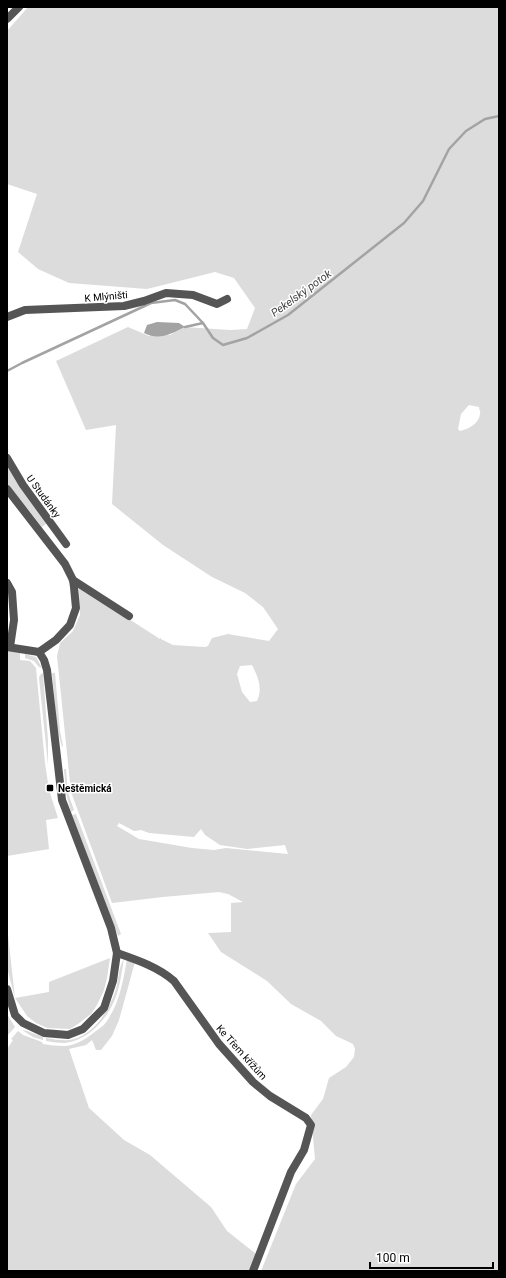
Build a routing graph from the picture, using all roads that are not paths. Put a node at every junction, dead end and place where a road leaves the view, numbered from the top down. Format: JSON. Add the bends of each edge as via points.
{"nodes":[{"id":1,"x":19,"y":7,"type":"edge"},
{"id":2,"x":7,"y":19,"type":"edge"},
{"id":3,"x":227,"y":299,"type":"dead end"},
{"id":4,"x":7,"y":317,"type":"edge"},
{"id":5,"x":7,"y":458,"type":"edge"},
{"id":6,"x":7,"y":489,"type":"edge"},
{"id":7,"x":66,"y":544,"type":"dead end"},
{"id":8,"x":73,"y":580,"type":"junction"},
{"id":9,"x":7,"y":583,"type":"edge"},
{"id":10,"x":129,"y":616,"type":"dead end"},
{"id":11,"x":8,"y":647,"type":"edge"},
{"id":12,"x":39,"y":652,"type":"junction"},
{"id":13,"x":117,"y":953,"type":"junction"},
{"id":14,"x":7,"y":989,"type":"edge"},
{"id":15,"x":253,"y":1271,"type":"edge"}],
"edges":[{"from":1,"to":2,"type":"street"},
{"from":3,"to":4,"type":"street","name":"K Mlýništi","via":[[217,304],[193,295],[166,293],[124,306],[25,310]]},
{"from":5,"to":7,"type":"street","name":"U Studánky","via":[[23,485]]},
{"from":6,"to":8,"type":"street","via":[[65,564]]},
{"from":8,"to":10,"type":"street"},
{"from":8,"to":12,"type":"street","via":[[76,608],[70,625],[56,640]]},
{"from":9,"to":11,"type":"street","via":[[12,592],[14,620]]},
{"from":11,"to":12,"type":"street"},
{"from":12,"to":13,"type":"street","via":[[47,670],[62,800],[111,928]]},
{"from":13,"to":14,"type":"street","via":[[113,981],[104,1008],[83,1029],[68,1035],[44,1033],[23,1023],[16,1015]]},
{"from":13,"to":15,"type":"street","name":"Ke Třem křížům","via":[[165,973],[174,981],[219,1044],[253,1082],[270,1096],[306,1118],[311,1125],[304,1150],[291,1172]]}]}
